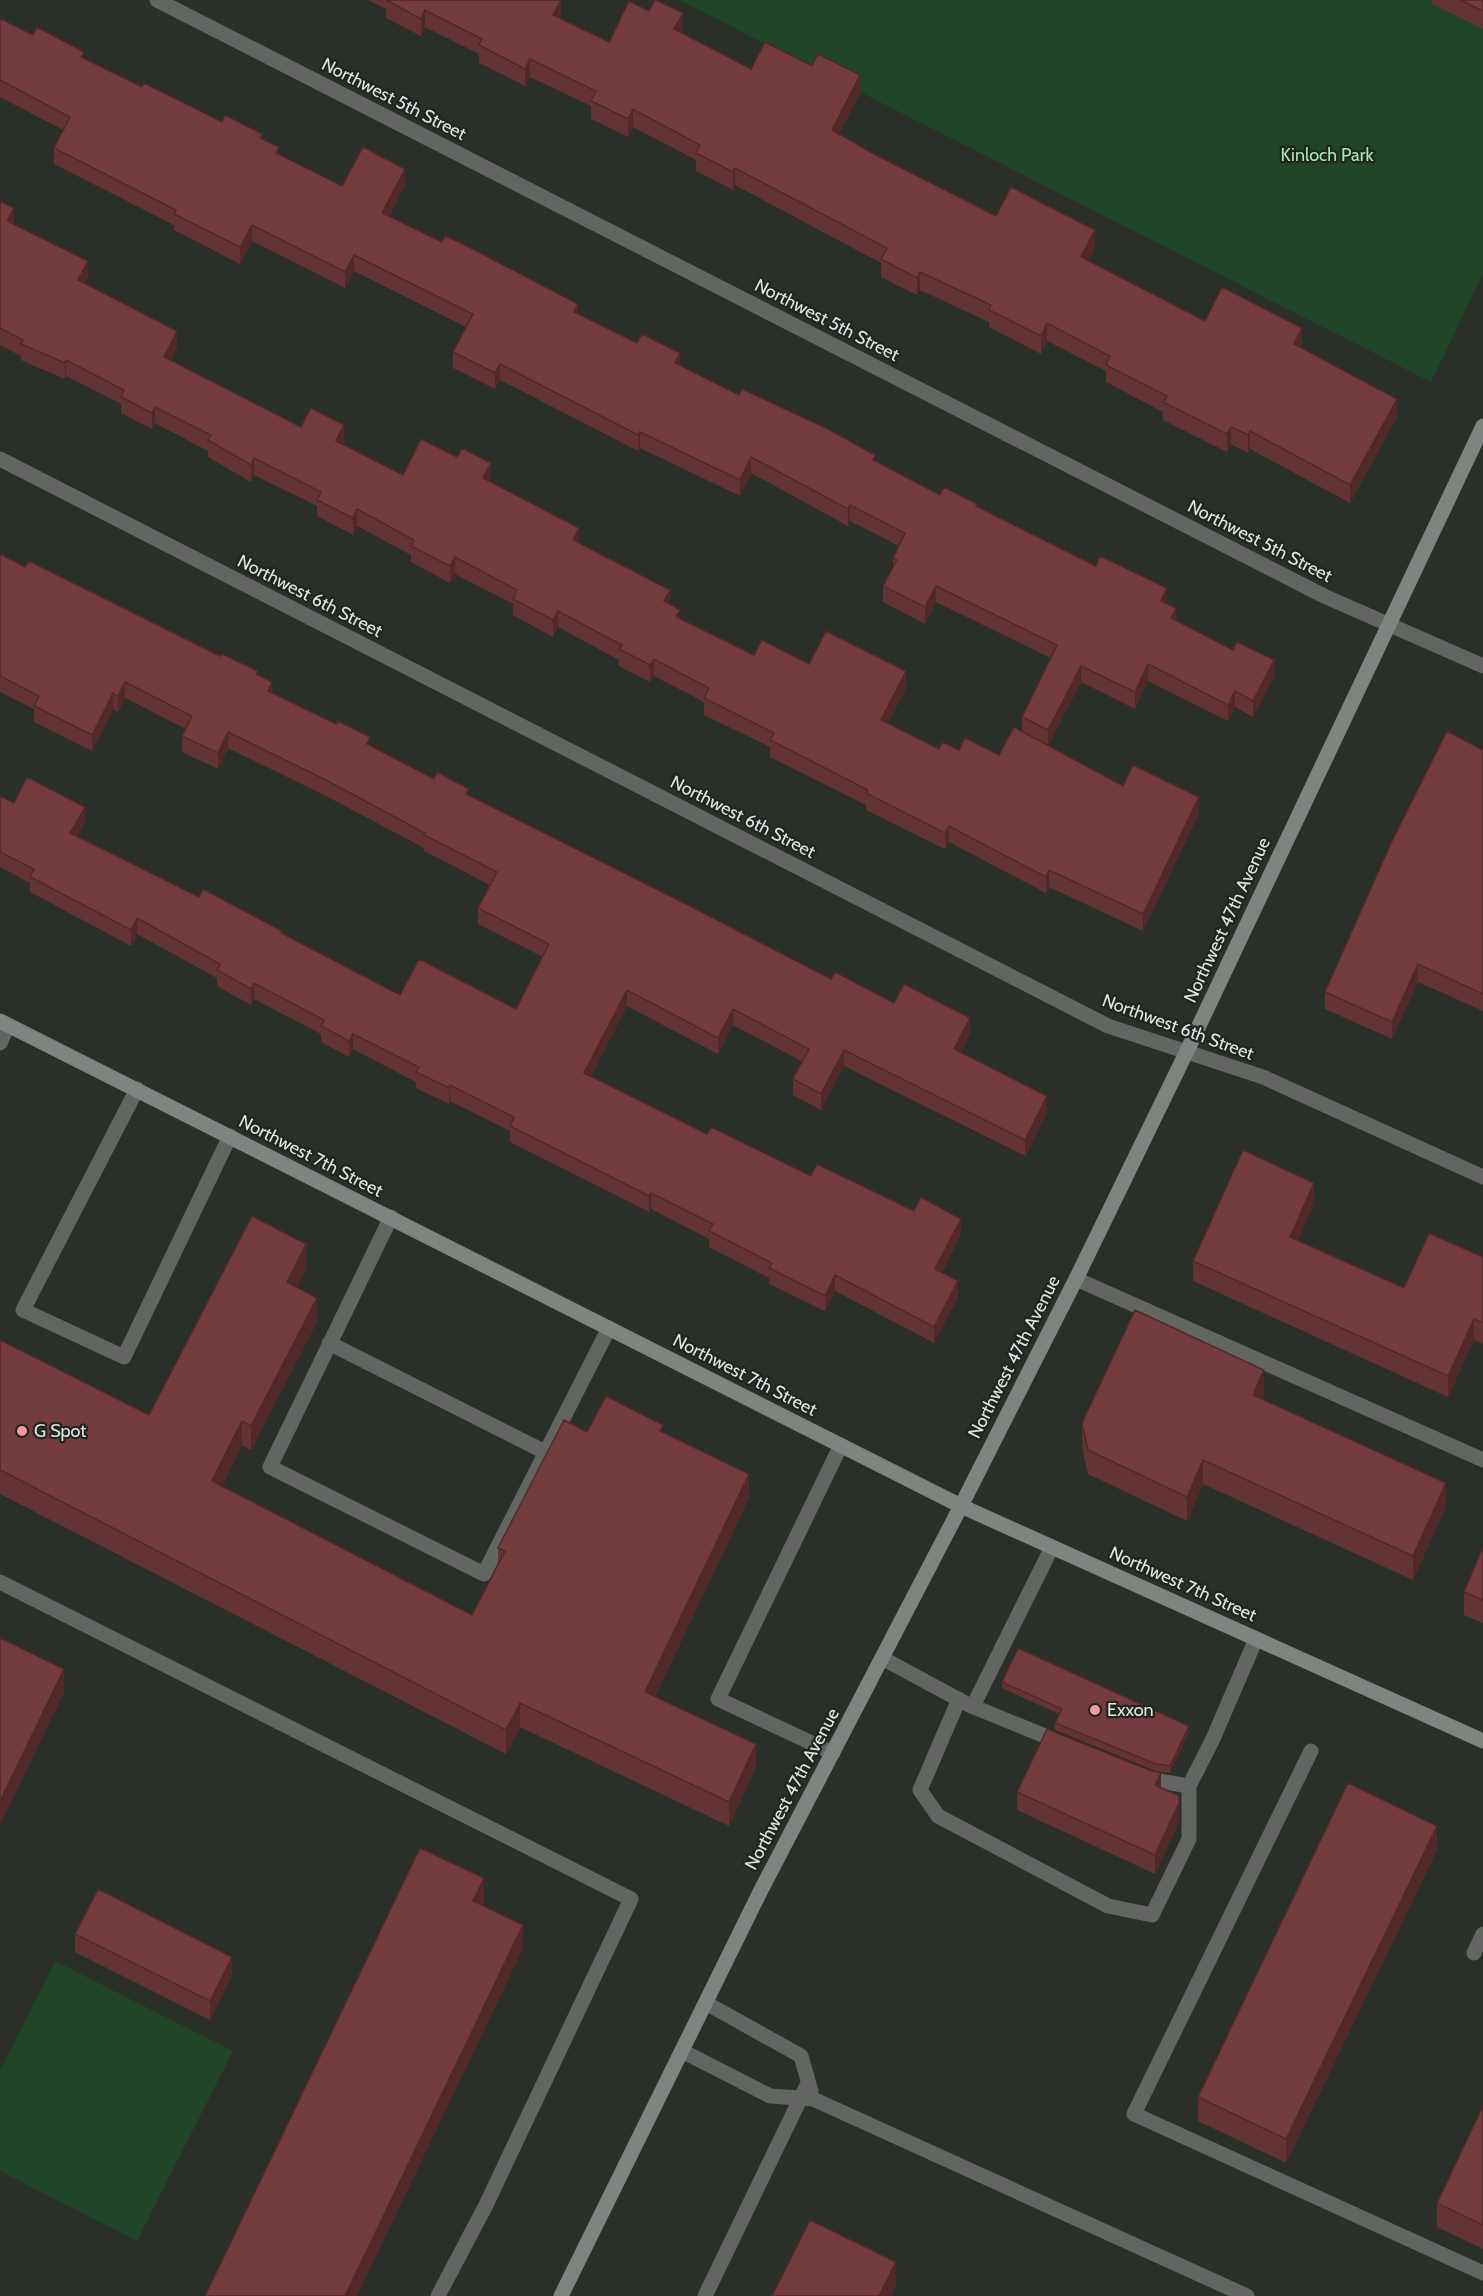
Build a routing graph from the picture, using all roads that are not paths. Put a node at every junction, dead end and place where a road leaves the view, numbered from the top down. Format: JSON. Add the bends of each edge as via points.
{"nodes":[{"id":1,"x":157,"y":0,"type":"edge"},
{"id":2,"x":1483,"y":426,"type":"edge"},
{"id":3,"x":0,"y":459,"type":"edge"},
{"id":4,"x":1388,"y":624,"type":"junction"},
{"id":5,"x":1483,"y":666,"type":"edge"},
{"id":6,"x":4,"y":1023,"type":"edge"},
{"id":7,"x":0,"y":1042,"type":"edge"},
{"id":8,"x":1186,"y":1051,"type":"junction"},
{"id":9,"x":137,"y":1089,"type":"junction"},
{"id":10,"x":230,"y":1136,"type":"junction"},
{"id":11,"x":1483,"y":1177,"type":"edge"},
{"id":12,"x":391,"y":1217,"type":"junction"},
{"id":13,"x":1076,"y":1279,"type":"junction"},
{"id":14,"x":609,"y":1328,"type":"junction"},
{"id":15,"x":329,"y":1343,"type":"junction"},
{"id":16,"x":841,"y":1445,"type":"junction"},
{"id":17,"x":545,"y":1452,"type":"junction"},
{"id":18,"x":1483,"y":1460,"type":"edge"},
{"id":19,"x":961,"y":1506,"type":"junction"},
{"id":20,"x":1052,"y":1546,"type":"junction"},
{"id":21,"x":0,"y":1582,"type":"edge"},
{"id":22,"x":1256,"y":1639,"type":"junction"},
{"id":23,"x":882,"y":1658,"type":"junction"},
{"id":24,"x":966,"y":1702,"type":"junction"},
{"id":25,"x":1483,"y":1741,"type":"edge"},
{"id":26,"x":1079,"y":1750,"type":"edge"},
{"id":27,"x":1311,"y":1751,"type":"dead end"},
{"id":28,"x":833,"y":1753,"type":"junction"},
{"id":29,"x":1132,"y":1772,"type":"edge"},
{"id":30,"x":1189,"y":1786,"type":"junction"},
{"id":31,"x":1483,"y":1934,"type":"edge"},
{"id":32,"x":1474,"y":1953,"type":"dead end"},
{"id":33,"x":706,"y":2003,"type":"junction"},
{"id":34,"x":682,"y":2051,"type":"junction"},
{"id":35,"x":807,"y":2099,"type":"junction"},
{"id":36,"x":1483,"y":2273,"type":"edge"},
{"id":37,"x":438,"y":2296,"type":"edge"},
{"id":38,"x":561,"y":2296,"type":"edge"},
{"id":39,"x":705,"y":2296,"type":"edge"},
{"id":40,"x":1246,"y":2296,"type":"edge"}],
"edges":[{"from":1,"to":4,"type":"street","name":"Northwest 5th Street","via":[[1324,596]]},
{"from":2,"to":4,"type":"street","name":"Northwest 47th Avenue"},
{"from":3,"to":8,"type":"street","name":"Northwest 6th Street","via":[[1108,1026]]},
{"from":4,"to":5,"type":"street","name":"Northwest 5th Street"},
{"from":4,"to":8,"type":"street","name":"Northwest 47th Avenue"},
{"from":6,"to":7,"type":"street"},
{"from":6,"to":9,"type":"street","name":"Northwest 7th Street"},
{"from":8,"to":11,"type":"street","name":"Northwest 6th Street","via":[[1263,1077]]},
{"from":8,"to":13,"type":"street","name":"Northwest 47th Avenue"},
{"from":9,"to":10,"type":"street","name":"Northwest 7th Street"},
{"from":9,"to":10,"type":"street","via":[[23,1310],[124,1357]]},
{"from":10,"to":12,"type":"street","name":"Northwest 7th Street"},
{"from":12,"to":14,"type":"street","name":"Northwest 7th Street"},
{"from":12,"to":15,"type":"street"},
{"from":13,"to":18,"type":"street"},
{"from":13,"to":19,"type":"street","name":"Northwest 47th Avenue"},
{"from":14,"to":16,"type":"street","name":"Northwest 7th Street"},
{"from":14,"to":17,"type":"street"},
{"from":15,"to":17,"type":"street"},
{"from":15,"to":17,"type":"street","via":[[270,1467],[484,1574]]},
{"from":16,"to":19,"type":"street","name":"Northwest 7th Street"},
{"from":16,"to":28,"type":"street","via":[[718,1699]]},
{"from":19,"to":20,"type":"street","name":"Northwest 7th Street"},
{"from":19,"to":23,"type":"street","name":"Northwest 47th Avenue"},
{"from":20,"to":22,"type":"street","name":"Northwest 7th Street"},
{"from":20,"to":24,"type":"street"},
{"from":21,"to":37,"type":"street","via":[[631,1899],[491,2194]]},
{"from":22,"to":25,"type":"street","name":"Northwest 7th Street"},
{"from":22,"to":30,"type":"street"},
{"from":23,"to":24,"type":"street"},
{"from":23,"to":28,"type":"street","name":"Northwest 47th Avenue"},
{"from":24,"to":26,"type":"street"},
{"from":24,"to":30,"type":"street","via":[[920,1790],[938,1816],[1108,1906],[1152,1915],[1189,1839]]},
{"from":27,"to":36,"type":"street","via":[[1134,2114]]},
{"from":28,"to":33,"type":"street","name":"Northwest 47th Avenue"},
{"from":29,"to":30,"type":"street"},
{"from":31,"to":32,"type":"street"},
{"from":33,"to":34,"type":"street","name":"Northwest 47th Avenue"},
{"from":33,"to":35,"type":"street","via":[[801,2056],[808,2083]]},
{"from":34,"to":35,"type":"street","via":[[770,2096]]},
{"from":34,"to":38,"type":"street","name":"Northwest 47th Avenue"},
{"from":35,"to":39,"type":"street"},
{"from":35,"to":40,"type":"street"}]}
